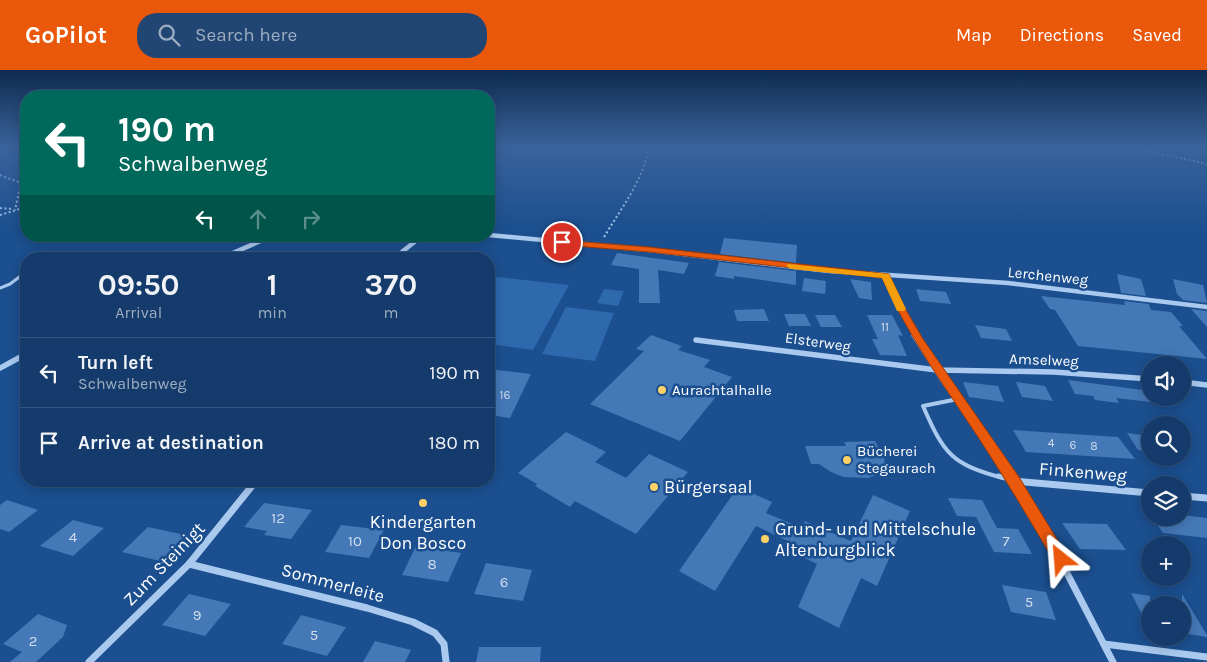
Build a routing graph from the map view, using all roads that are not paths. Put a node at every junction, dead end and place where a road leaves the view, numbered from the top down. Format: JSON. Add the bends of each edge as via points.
{"nodes":[{"id":1,"x":495,"y":236,"type":"edge"},
{"id":2,"x":258,"y":242,"type":"edge"},
{"id":3,"x":414,"y":242,"type":"edge"},
{"id":4,"x":235,"y":252,"type":"edge"},
{"id":5,"x":402,"y":252,"type":"edge"},
{"id":6,"x":20,"y":276,"type":"edge"},
{"id":7,"x":886,"y":276,"type":"junction"},
{"id":8,"x":0,"y":288,"type":"edge"},
{"id":9,"x":1207,"y":307,"type":"edge"},
{"id":10,"x":696,"y":340,"type":"dead end"},
{"id":11,"x":20,"y":357,"type":"edge"},
{"id":12,"x":0,"y":368,"type":"edge"},
{"id":13,"x":938,"y":370,"type":"junction"},
{"id":14,"x":1141,"y":378,"type":"edge"},
{"id":15,"x":1191,"y":383,"type":"edge"},
{"id":16,"x":1207,"y":385,"type":"edge"},
{"id":17,"x":958,"y":399,"type":"junction"},
{"id":18,"x":1014,"y":481,"type":"junction"},
{"id":19,"x":251,"y":487,"type":"edge"},
{"id":20,"x":1141,"y":492,"type":"edge"},
{"id":21,"x":1191,"y":497,"type":"edge"},
{"id":22,"x":1207,"y":498,"type":"edge"},
{"id":23,"x":189,"y":564,"type":"junction"},
{"id":24,"x":1104,"y":644,"type":"junction"},
{"id":25,"x":1207,"y":657,"type":"edge"},
{"id":26,"x":89,"y":662,"type":"edge"},
{"id":27,"x":446,"y":662,"type":"edge"},
{"id":28,"x":1113,"y":662,"type":"edge"}],
"edges":[{"from":1,"to":7,"type":"street","name":"Lerchenweg"},
{"from":2,"to":4,"type":"street"},
{"from":3,"to":5,"type":"street"},
{"from":6,"to":8,"type":"lane"},
{"from":7,"to":9,"type":"street","name":"Lerchenweg","via":[[1008,283]]},
{"from":7,"to":13,"type":"street","via":[[901,310]]},
{"from":10,"to":13,"type":"street","name":"Elsterweg"},
{"from":11,"to":12,"type":"street"},
{"from":13,"to":14,"type":"street","name":"Amselweg","via":[[1054,372]]},
{"from":13,"to":17,"type":"street"},
{"from":15,"to":16,"type":"street"},
{"from":17,"to":18,"type":"street"},
{"from":17,"to":18,"type":"lane","via":[[923,406],[934,430],[955,460]]},
{"from":18,"to":20,"type":"street","name":"Finkenweg"},
{"from":18,"to":24,"type":"street","via":[[1052,542]]},
{"from":19,"to":23,"type":"street","name":"Zum Steinigt"},
{"from":21,"to":22,"type":"street"},
{"from":23,"to":26,"type":"street","name":"Zum Steinigt"},
{"from":23,"to":27,"type":"street","name":"Sommerleite","via":[[413,622],[435,633],[444,644]]},
{"from":24,"to":25,"type":"street"},
{"from":24,"to":28,"type":"street"}]}
